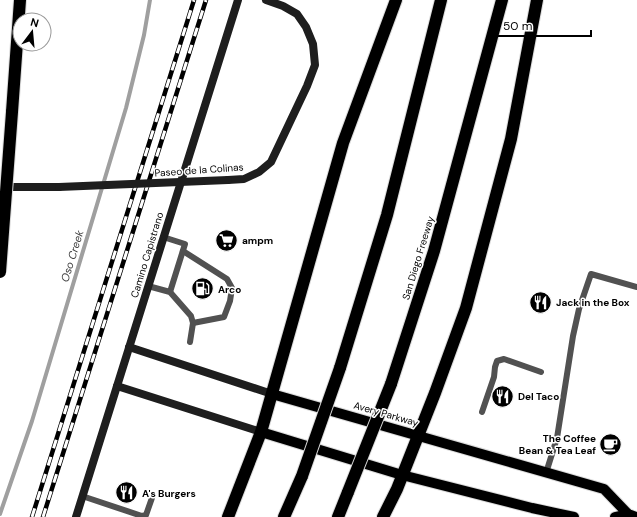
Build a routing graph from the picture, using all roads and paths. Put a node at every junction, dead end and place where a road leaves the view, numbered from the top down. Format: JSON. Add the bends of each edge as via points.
{"nodes":[{"id":1,"x":20,"y":0,"type":"edge"},
{"id":2,"x":238,"y":0,"type":"edge"},
{"id":3,"x":266,"y":0,"type":"edge"},
{"id":4,"x":396,"y":0,"type":"edge"},
{"id":5,"x":441,"y":0,"type":"edge"},
{"id":6,"x":502,"y":0,"type":"edge"},
{"id":7,"x":537,"y":0,"type":"edge"},
{"id":8,"x":0,"y":186,"type":"edge"},
{"id":9,"x":163,"y":237,"type":"junction"},
{"id":10,"x":183,"y":251,"type":"junction"},
{"id":11,"x":0,"y":272,"type":"edge"},
{"id":12,"x":148,"y":286,"type":"junction"},
{"id":13,"x":637,"y":287,"type":"edge"},
{"id":14,"x":170,"y":292,"type":"junction"},
{"id":15,"x":193,"y":323,"type":"junction"},
{"id":16,"x":190,"y":342,"type":"dead end"},
{"id":17,"x":129,"y":347,"type":"junction"},
{"id":18,"x":541,"y":372,"type":"dead end"},
{"id":19,"x":117,"y":386,"type":"junction"},
{"id":20,"x":272,"y":394,"type":"junction"},
{"id":21,"x":482,"y":412,"type":"dead end"},
{"id":22,"x":261,"y":432,"type":"junction"},
{"id":23,"x":418,"y":436,"type":"junction"},
{"id":24,"x":546,"y":473,"type":"junction"},
{"id":25,"x":402,"y":475,"type":"junction"},
{"id":26,"x":153,"y":495,"type":"dead end"},
{"id":27,"x":82,"y":496,"type":"junction"},
{"id":28,"x":632,"y":515,"type":"edge"},
{"id":29,"x":76,"y":517,"type":"edge"},
{"id":30,"x":228,"y":517,"type":"edge"},
{"id":31,"x":284,"y":517,"type":"edge"},
{"id":32,"x":338,"y":517,"type":"edge"},
{"id":33,"x":384,"y":517,"type":"edge"},
{"id":34,"x":574,"y":517,"type":"edge"},
{"id":35,"x":615,"y":517,"type":"edge"}],
"edges":[{"from":1,"to":11,"type":"highway","bridge":true},
{"from":2,"to":9,"type":"main road","name":"Camino Capistrano"},
{"from":3,"to":8,"type":"main road","name":"Paseo de la Colinas","bridge":true,"via":[[296,14],[306,27],[313,44],[315,65],[271,162],[260,172],[244,179],[228,180],[58,187]]},
{"from":4,"to":20,"type":"highway","via":[[343,143]]},
{"from":5,"to":31,"type":"highway","bridge":true,"via":[[387,215],[340,368],[302,476]]},
{"from":6,"to":32,"type":"highway","name":"San Diego Freeway","bridge":true,"via":[[434,251],[391,384]]},
{"from":7,"to":23,"type":"highway","via":[[511,140],[466,308]]},
{"from":9,"to":10,"type":"lane","via":[[185,244]]},
{"from":9,"to":12,"type":"main road","name":"Camino Capistrano"},
{"from":10,"to":14,"type":"lane"},
{"from":10,"to":15,"type":"lane","via":[[228,279],[232,288],[224,317]]},
{"from":12,"to":14,"type":"lane"},
{"from":12,"to":17,"type":"main road","name":"Camino Capistrano"},
{"from":13,"to":24,"type":"lane","via":[[591,274],[578,309],[557,438]]},
{"from":14,"to":15,"type":"lane","via":[[191,316]]},
{"from":15,"to":16,"type":"lane"},
{"from":17,"to":19,"type":"main road","name":"Camino Capistrano"},
{"from":17,"to":20,"type":"main road","name":"Avery Parkway"},
{"from":18,"to":21,"type":"lane","via":[[504,359],[497,361]]},
{"from":19,"to":22,"type":"main road"},
{"from":19,"to":27,"type":"main road","name":"Camino Capistrano"},
{"from":20,"to":22,"type":"highway"},
{"from":20,"to":23,"type":"main road","name":"Avery Parkway"},
{"from":22,"to":25,"type":"main road"},
{"from":22,"to":30,"type":"highway"},
{"from":23,"to":24,"type":"main road","name":"Avery Parkway"},
{"from":23,"to":25,"type":"highway"},
{"from":24,"to":28,"type":"main road","name":"Avery Parkway","via":[[604,489]]},
{"from":25,"to":33,"type":"highway"},
{"from":25,"to":34,"type":"main road"},
{"from":26,"to":27,"type":"lane","via":[[146,515],[142,516]]},
{"from":27,"to":29,"type":"main road","name":"Camino Capistrano"},
{"from":28,"to":35,"type":"main road","name":"Avery Parkway"}]}
